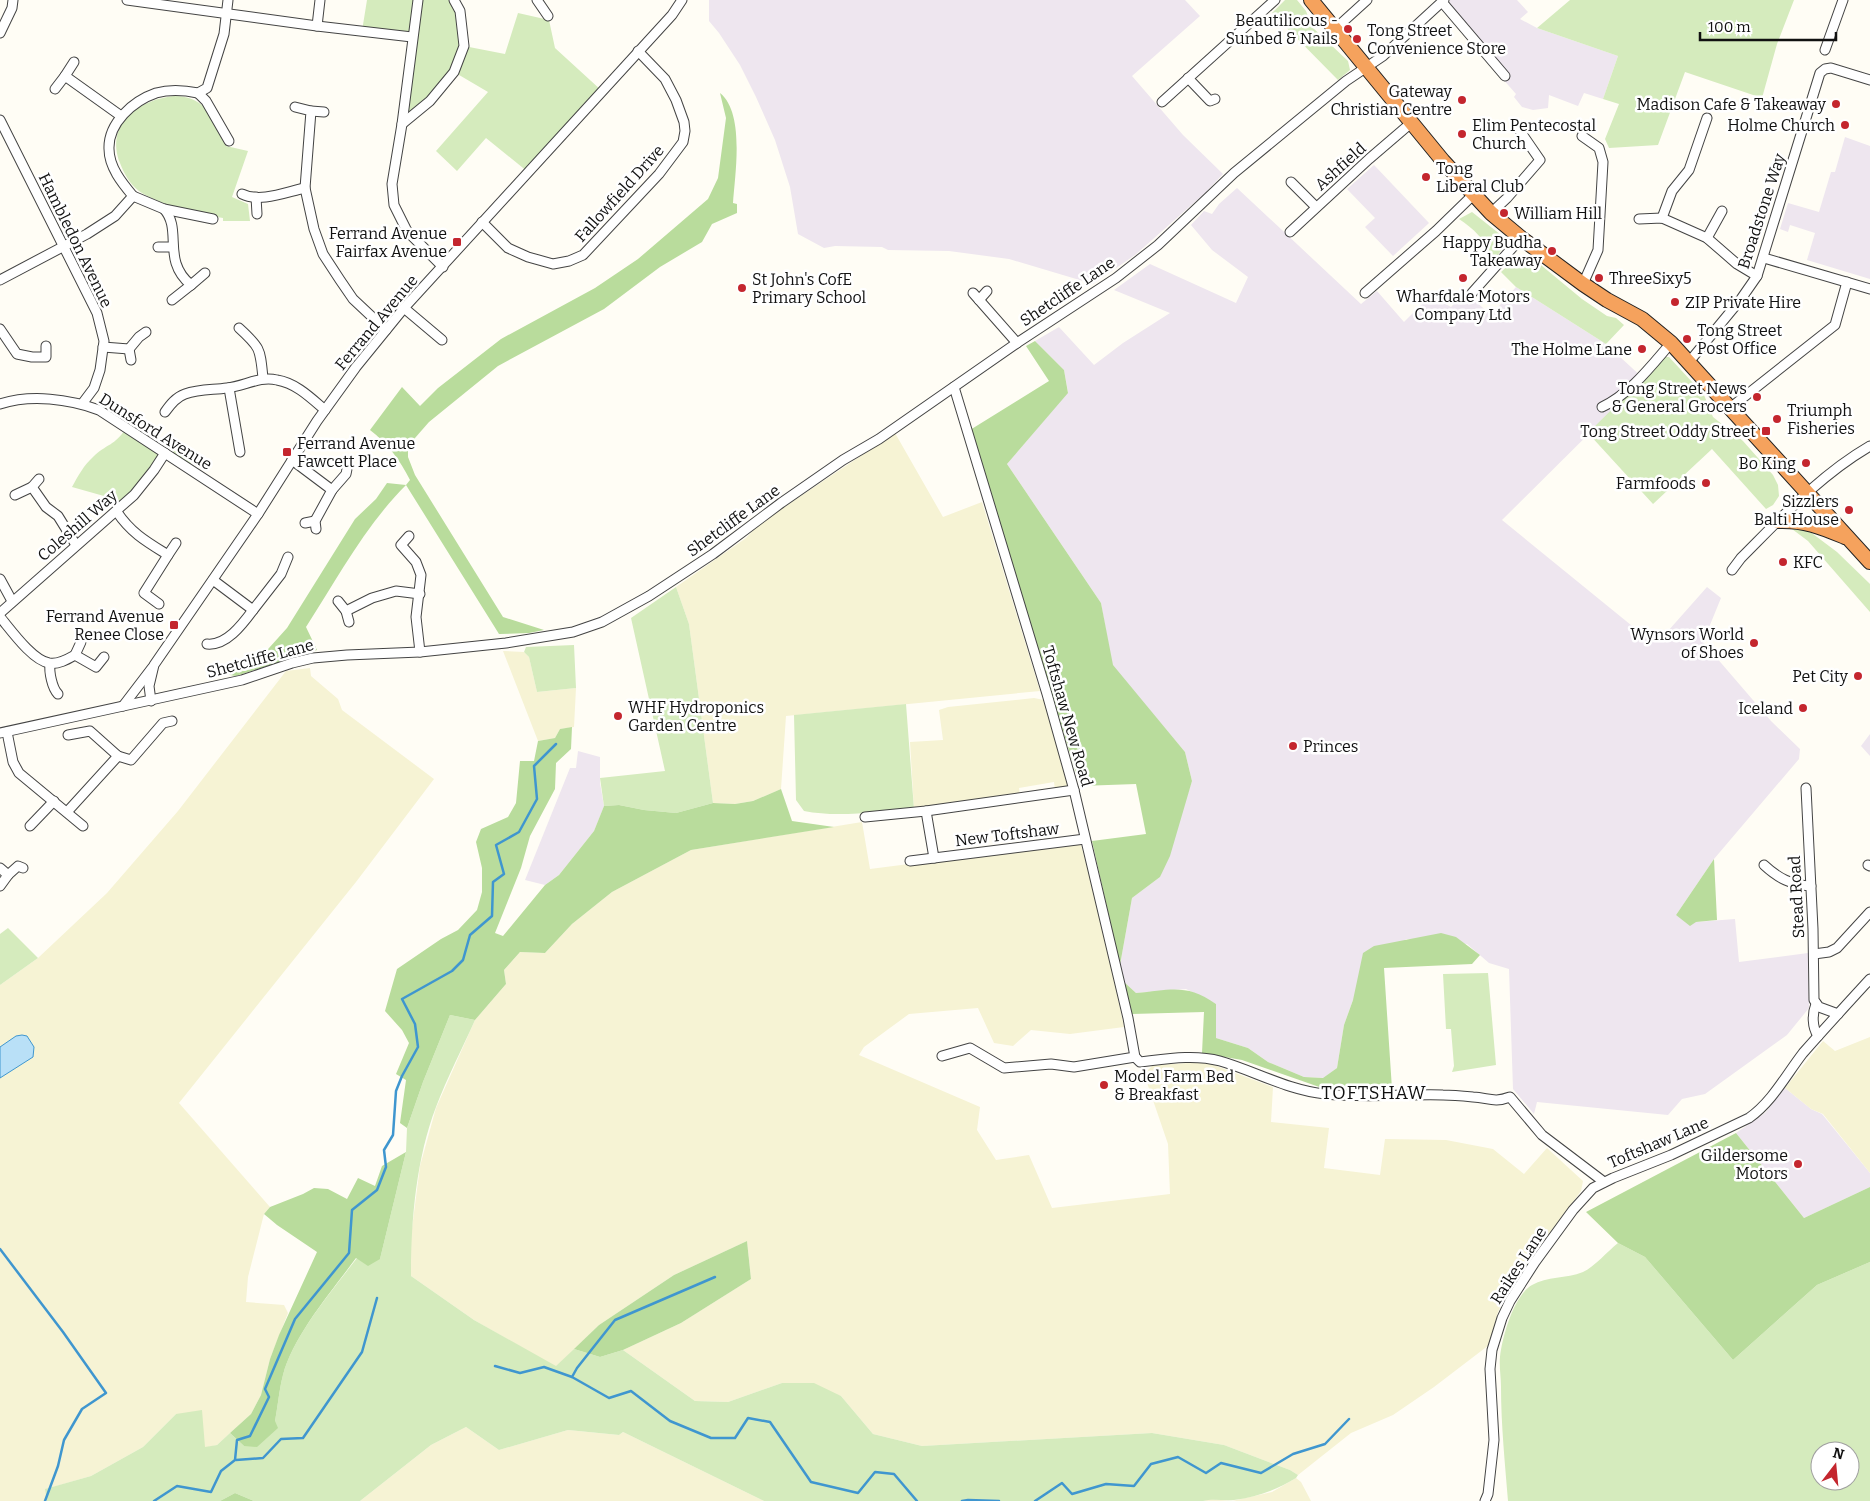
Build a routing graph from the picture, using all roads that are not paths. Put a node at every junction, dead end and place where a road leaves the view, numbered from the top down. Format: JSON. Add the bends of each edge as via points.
{"nodes":[{"id":1,"x":14,"y":0,"type":"edge"},
{"id":2,"x":127,"y":0,"type":"edge"},
{"id":3,"x":228,"y":0,"type":"edge"},
{"id":4,"x":320,"y":0,"type":"edge"},
{"id":5,"x":418,"y":0,"type":"edge"},
{"id":6,"x":454,"y":0,"type":"edge"},
{"id":7,"x":537,"y":0,"type":"edge"},
{"id":8,"x":682,"y":0,"type":"edge"},
{"id":9,"x":1275,"y":0,"type":"edge"},
{"id":10,"x":1311,"y":0,"type":"edge"},
{"id":11,"x":1367,"y":0,"type":"edge"},
{"id":12,"x":1843,"y":0,"type":"edge"},
{"id":13,"x":1443,"y":1,"type":"edge"},
{"id":14,"x":227,"y":13,"type":"junction"},
{"id":15,"x":548,"y":16,"type":"dead end"},
{"id":16,"x":317,"y":26,"type":"junction"},
{"id":17,"x":1335,"y":29,"type":"junction"},
{"id":18,"x":0,"y":33,"type":"edge"},
{"id":19,"x":412,"y":37,"type":"junction"},
{"id":20,"x":1825,"y":50,"type":"dead end"},
{"id":21,"x":638,"y":52,"type":"junction"},
{"id":22,"x":74,"y":62,"type":"dead end"},
{"id":23,"x":1367,"y":68,"type":"junction"},
{"id":24,"x":65,"y":76,"type":"junction"},
{"id":25,"x":1505,"y":76,"type":"dead end"},
{"id":26,"x":1188,"y":78,"type":"junction"},
{"id":27,"x":1870,"y":80,"type":"edge"},
{"id":28,"x":55,"y":89,"type":"dead end"},
{"id":29,"x":198,"y":93,"type":"junction"},
{"id":30,"x":1215,"y":99,"type":"dead end"},
{"id":31,"x":1162,"y":102,"type":"dead end"},
{"id":32,"x":295,"y":107,"type":"dead end"},
{"id":33,"x":311,"y":111,"type":"junction"},
{"id":34,"x":324,"y":112,"type":"dead end"},
{"id":35,"x":121,"y":116,"type":"junction"},
{"id":36,"x":1707,"y":118,"type":"dead end"},
{"id":37,"x":0,"y":120,"type":"edge"},
{"id":38,"x":1411,"y":123,"type":"junction"},
{"id":39,"x":402,"y":124,"type":"junction"},
{"id":40,"x":1520,"y":131,"type":"dead end"},
{"id":41,"x":1582,"y":136,"type":"dead end"},
{"id":42,"x":229,"y":141,"type":"dead end"},
{"id":43,"x":1291,"y":182,"type":"dead end"},
{"id":44,"x":305,"y":188,"type":"junction"},
{"id":45,"x":242,"y":194,"type":"dead end"},
{"id":46,"x":1472,"y":195,"type":"junction"},
{"id":47,"x":134,"y":196,"type":"junction"},
{"id":48,"x":256,"y":197,"type":"junction"},
{"id":49,"x":1316,"y":207,"type":"junction"},
{"id":50,"x":164,"y":209,"type":"junction"},
{"id":51,"x":1722,"y":211,"type":"dead end"},
{"id":52,"x":1491,"y":213,"type":"junction"},
{"id":53,"x":257,"y":214,"type":"dead end"},
{"id":54,"x":1662,"y":218,"type":"junction"},
{"id":55,"x":213,"y":219,"type":"dead end"},
{"id":56,"x":1639,"y":219,"type":"dead end"},
{"id":57,"x":482,"y":222,"type":"junction"},
{"id":58,"x":1290,"y":232,"type":"dead end"},
{"id":59,"x":1521,"y":238,"type":"junction"},
{"id":60,"x":1707,"y":238,"type":"junction"},
{"id":61,"x":64,"y":247,"type":"junction"},
{"id":62,"x":158,"y":247,"type":"dead end"},
{"id":63,"x":173,"y":247,"type":"junction"},
{"id":64,"x":1764,"y":258,"type":"junction"},
{"id":65,"x":443,"y":267,"type":"junction"},
{"id":66,"x":204,"y":273,"type":"dead end"},
{"id":67,"x":1756,"y":276,"type":"junction"},
{"id":68,"x":0,"y":280,"type":"edge"},
{"id":69,"x":1847,"y":282,"type":"junction"},
{"id":70,"x":1583,"y":284,"type":"junction"},
{"id":71,"x":190,"y":286,"type":"junction"},
{"id":72,"x":1870,"y":289,"type":"edge"},
{"id":73,"x":987,"y":291,"type":"dead end"},
{"id":74,"x":1472,"y":292,"type":"dead end"},
{"id":75,"x":1365,"y":293,"type":"dead end"},
{"id":76,"x":172,"y":300,"type":"dead end"},
{"id":77,"x":404,"y":308,"type":"junction"},
{"id":78,"x":239,"y":328,"type":"dead end"},
{"id":79,"x":0,"y":330,"type":"edge"},
{"id":80,"x":386,"y":330,"type":"junction"},
{"id":81,"x":146,"y":332,"type":"dead end"},
{"id":82,"x":442,"y":340,"type":"dead end"},
{"id":83,"x":1017,"y":343,"type":"junction"},
{"id":84,"x":1671,"y":343,"type":"junction"},
{"id":85,"x":46,"y":346,"type":"dead end"},
{"id":86,"x":103,"y":347,"type":"junction"},
{"id":87,"x":129,"y":349,"type":"junction"},
{"id":88,"x":131,"y":360,"type":"dead end"},
{"id":89,"x":1689,"y":362,"type":"junction"},
{"id":90,"x":263,"y":378,"type":"junction"},
{"id":91,"x":954,"y":387,"type":"junction"},
{"id":92,"x":229,"y":388,"type":"junction"},
{"id":93,"x":0,"y":404,"type":"edge"},
{"id":94,"x":82,"y":404,"type":"junction"},
{"id":95,"x":1602,"y":407,"type":"dead end"},
{"id":96,"x":1730,"y":408,"type":"junction"},
{"id":97,"x":326,"y":410,"type":"junction"},
{"id":98,"x":165,"y":412,"type":"dead end"},
{"id":99,"x":1870,"y":446,"type":"edge"},
{"id":100,"x":240,"y":452,"type":"dead end"},
{"id":101,"x":165,"y":453,"type":"junction"},
{"id":102,"x":292,"y":460,"type":"junction"},
{"id":103,"x":348,"y":472,"type":"dead end"},
{"id":104,"x":39,"y":480,"type":"dead end"},
{"id":105,"x":32,"y":487,"type":"junction"},
{"id":106,"x":332,"y":490,"type":"junction"},
{"id":107,"x":1807,"y":492,"type":"junction"},
{"id":108,"x":15,"y":495,"type":"dead end"},
{"id":109,"x":117,"y":512,"type":"junction"},
{"id":110,"x":258,"y":514,"type":"junction"},
{"id":111,"x":1778,"y":521,"type":"junction"},
{"id":112,"x":305,"y":523,"type":"dead end"},
{"id":113,"x":409,"y":536,"type":"dead end"},
{"id":114,"x":1848,"y":539,"type":"junction"},
{"id":115,"x":176,"y":544,"type":"dead end"},
{"id":116,"x":76,"y":545,"type":"junction"},
{"id":117,"x":168,"y":555,"type":"junction"},
{"id":118,"x":288,"y":556,"type":"dead end"},
{"id":119,"x":1870,"y":562,"type":"edge"},
{"id":120,"x":1732,"y":570,"type":"dead end"},
{"id":121,"x":0,"y":579,"type":"edge"},
{"id":122,"x":213,"y":580,"type":"junction"},
{"id":123,"x":420,"y":594,"type":"junction"},
{"id":124,"x":12,"y":601,"type":"junction"},
{"id":125,"x":338,"y":601,"type":"dead end"},
{"id":126,"x":159,"y":604,"type":"dead end"},
{"id":127,"x":253,"y":610,"type":"junction"},
{"id":128,"x":346,"y":611,"type":"junction"},
{"id":129,"x":0,"y":613,"type":"edge"},
{"id":130,"x":0,"y":617,"type":"edge"},
{"id":131,"x":349,"y":622,"type":"dead end"},
{"id":132,"x":82,"y":642,"type":"dead end"},
{"id":133,"x":212,"y":647,"type":"dead end"},
{"id":134,"x":420,"y":652,"type":"junction"},
{"id":135,"x":75,"y":655,"type":"junction"},
{"id":136,"x":104,"y":657,"type":"dead end"},
{"id":137,"x":50,"y":664,"type":"junction"},
{"id":138,"x":154,"y":665,"type":"junction"},
{"id":139,"x":55,"y":693,"type":"dead end"},
{"id":140,"x":151,"y":701,"type":"junction"},
{"id":141,"x":123,"y":706,"type":"junction"},
{"id":142,"x":172,"y":721,"type":"dead end"},
{"id":143,"x":4,"y":733,"type":"edge"},
{"id":144,"x":68,"y":735,"type":"dead end"},
{"id":145,"x":118,"y":756,"type":"junction"},
{"id":146,"x":1806,"y":788,"type":"dead end"},
{"id":147,"x":1074,"y":790,"type":"junction"},
{"id":148,"x":54,"y":801,"type":"junction"},
{"id":149,"x":926,"y":811,"type":"junction"},
{"id":150,"x":67,"y":812,"type":"junction"},
{"id":151,"x":865,"y":817,"type":"dead end"},
{"id":152,"x":30,"y":826,"type":"dead end"},
{"id":153,"x":83,"y":826,"type":"dead end"},
{"id":154,"x":1085,"y":839,"type":"junction"},
{"id":155,"x":934,"y":858,"type":"junction"},
{"id":156,"x":910,"y":861,"type":"dead end"},
{"id":157,"x":1764,"y":865,"type":"dead end"},
{"id":158,"x":0,"y":868,"type":"edge"},
{"id":159,"x":23,"y":868,"type":"dead end"},
{"id":160,"x":8,"y":875,"type":"junction"},
{"id":161,"x":0,"y":886,"type":"edge"},
{"id":162,"x":1810,"y":886,"type":"junction"},
{"id":163,"x":1870,"y":912,"type":"edge"},
{"id":164,"x":1814,"y":954,"type":"junction"},
{"id":165,"x":1870,"y":978,"type":"edge"},
{"id":166,"x":1816,"y":1004,"type":"junction"},
{"id":167,"x":1838,"y":1014,"type":"junction"},
{"id":168,"x":1818,"y":1036,"type":"junction"},
{"id":169,"x":942,"y":1056,"type":"dead end"},
{"id":170,"x":1135,"y":1057,"type":"junction"},
{"id":171,"x":1604,"y":1182,"type":"junction"},
{"id":172,"x":1485,"y":1501,"type":"edge"}],
"edges":[{"from":1,"to":18,"type":"street"},
{"from":2,"to":14,"type":"street"},
{"from":3,"to":14,"type":"street"},
{"from":4,"to":16,"type":"street"},
{"from":5,"to":19,"type":"street"},
{"from":6,"to":39,"type":"street","via":[[460,11],[464,46],[454,72],[430,101]]},
{"from":7,"to":15,"type":"street"},
{"from":8,"to":21,"type":"street","name":"Ferrand Avenue"},
{"from":9,"to":26,"type":"street"},
{"from":10,"to":17,"type":"highway"},
{"from":11,"to":17,"type":"street"},
{"from":12,"to":20,"type":"street"},
{"from":13,"to":23,"type":"street","name":"Shetcliffe Lane"},
{"from":13,"to":25,"type":"street"},
{"from":14,"to":16,"type":"street"},
{"from":14,"to":29,"type":"street","via":[[224,34],[207,88]]},
{"from":16,"to":19,"type":"street"},
{"from":17,"to":23,"type":"highway"},
{"from":19,"to":39,"type":"street"},
{"from":21,"to":57,"type":"street","name":"Ferrand Avenue"},
{"from":21,"to":57,"type":"street","name":"Fallowfield Drive","via":[[664,78],[684,122],[683,142],[659,174],[583,255],[569,261],[553,264],[528,257],[508,248]]},
{"from":22,"to":24,"type":"street"},
{"from":23,"to":38,"type":"highway"},
{"from":23,"to":83,"type":"street","name":"Shetcliffe Lane","via":[[1346,81],[1234,173],[1158,245]]},
{"from":24,"to":28,"type":"street"},
{"from":24,"to":35,"type":"street"},
{"from":26,"to":30,"type":"street","via":[[1210,101]]},
{"from":26,"to":31,"type":"street"},
{"from":27,"to":64,"type":"street","name":"Broadstone Way","via":[[1831,68],[1820,73]]},
{"from":29,"to":35,"type":"street","via":[[182,90],[156,93]]},
{"from":29,"to":42,"type":"street"},
{"from":32,"to":33,"type":"street"},
{"from":33,"to":34,"type":"street"},
{"from":33,"to":44,"type":"street"},
{"from":35,"to":47,"type":"street","via":[[110,134],[109,150],[120,180]]},
{"from":36,"to":54,"type":"street","via":[[1689,170],[1672,191]]},
{"from":37,"to":61,"type":"street","name":"Hambledon Avenue"},
{"from":38,"to":46,"type":"highway"},
{"from":38,"to":49,"type":"street","name":"Ashfield"},
{"from":39,"to":65,"type":"street","via":[[392,184],[394,205],[407,231]]},
{"from":40,"to":52,"type":"street","via":[[1540,160]]},
{"from":41,"to":70,"type":"street","via":[[1599,148],[1603,162],[1598,250]]},
{"from":43,"to":49,"type":"street"},
{"from":44,"to":48,"type":"street"},
{"from":44,"to":80,"type":"street","via":[[323,254],[353,299]]},
{"from":45,"to":48,"type":"street"},
{"from":46,"to":52,"type":"highway"},
{"from":46,"to":75,"type":"street"},
{"from":47,"to":50,"type":"street"},
{"from":47,"to":61,"type":"street","via":[[115,216]]},
{"from":48,"to":53,"type":"street"},
{"from":49,"to":58,"type":"street","name":"Ashfield"},
{"from":50,"to":55,"type":"street"},
{"from":50,"to":63,"type":"street","via":[[171,219]]},
{"from":51,"to":60,"type":"street"},
{"from":52,"to":59,"type":"highway"},
{"from":54,"to":56,"type":"street"},
{"from":54,"to":60,"type":"street"},
{"from":57,"to":65,"type":"street","name":"Ferrand Avenue"},
{"from":59,"to":70,"type":"highway"},
{"from":59,"to":74,"type":"street"},
{"from":60,"to":67,"type":"street"},
{"from":61,"to":68,"type":"street"},
{"from":61,"to":86,"type":"street","name":"Hambledon Avenue","via":[[97,313]]},
{"from":62,"to":63,"type":"street"},
{"from":63,"to":71,"type":"street","via":[[174,264]]},
{"from":64,"to":67,"type":"street","name":"Broadstone Way"},
{"from":64,"to":69,"type":"street"},
{"from":65,"to":77,"type":"street","name":"Ferrand Avenue"},
{"from":66,"to":71,"type":"street"},
{"from":67,"to":89,"type":"street","name":"Broadstone Way"},
{"from":69,"to":72,"type":"street"},
{"from":69,"to":96,"type":"street","via":[[1835,325]]},
{"from":70,"to":84,"type":"highway","via":[[1642,319]]},
{"from":71,"to":76,"type":"street"},
{"from":73,"to":83,"type":"street","via":[[976,296]]},
{"from":77,"to":80,"type":"street","name":"Ferrand Avenue"},
{"from":77,"to":82,"type":"street"},
{"from":78,"to":90,"type":"street","via":[[256,344]]},
{"from":79,"to":85,"type":"street","via":[[17,354],[46,357]]},
{"from":80,"to":97,"type":"street","name":"Ferrand Avenue"},
{"from":81,"to":87,"type":"street"},
{"from":83,"to":91,"type":"street","name":"Shetcliffe Lane"},
{"from":84,"to":89,"type":"highway"},
{"from":84,"to":95,"type":"street","via":[[1614,402]]},
{"from":86,"to":87,"type":"street"},
{"from":86,"to":94,"type":"street","name":"Hambledon Avenue","via":[[94,388]]},
{"from":87,"to":88,"type":"street"},
{"from":89,"to":96,"type":"highway"},
{"from":90,"to":92,"type":"street"},
{"from":90,"to":97,"type":"street","via":[[298,388]]},
{"from":91,"to":134,"type":"street","name":"Shetcliffe Lane","via":[[781,503],[713,554],[602,622],[572,632],[506,643]]},
{"from":91,"to":147,"type":"street","name":"Toftshaw New Road"},
{"from":92,"to":98,"type":"street","via":[[199,390],[183,395]]},
{"from":92,"to":100,"type":"street"},
{"from":93,"to":94,"type":"street","name":"Dunsford Avenue","via":[[35,398]]},
{"from":94,"to":101,"type":"street","name":"Dunsford Avenue","via":[[99,410]]},
{"from":96,"to":107,"type":"highway"},
{"from":97,"to":102,"type":"street","name":"Ferrand Avenue"},
{"from":99,"to":107,"type":"street"},
{"from":101,"to":109,"type":"street","name":"Coleshill Way"},
{"from":101,"to":110,"type":"street","name":"Dunsford Avenue"},
{"from":102,"to":106,"type":"street"},
{"from":102,"to":110,"type":"street","name":"Ferrand Avenue"},
{"from":103,"to":106,"type":"street"},
{"from":104,"to":105,"type":"street"},
{"from":105,"to":108,"type":"street"},
{"from":105,"to":116,"type":"street","via":[[46,507],[58,516]]},
{"from":106,"to":112,"type":"street","via":[[316,525]]},
{"from":107,"to":111,"type":"street"},
{"from":107,"to":114,"type":"highway"},
{"from":109,"to":116,"type":"street","name":"Coleshill Way"},
{"from":109,"to":117,"type":"street","via":[[138,537]]},
{"from":110,"to":122,"type":"street","name":"Ferrand Avenue"},
{"from":111,"to":114,"type":"highway","via":[[1806,522]]},
{"from":111,"to":120,"type":"street"},
{"from":113,"to":123,"type":"street","via":[[401,545],[416,562],[421,575]]},
{"from":114,"to":119,"type":"highway"},
{"from":115,"to":117,"type":"street"},
{"from":116,"to":124,"type":"street","name":"Coleshill Way"},
{"from":117,"to":126,"type":"street","via":[[140,596]]},
{"from":118,"to":127,"type":"street","via":[[284,575]]},
{"from":121,"to":124,"type":"street"},
{"from":122,"to":127,"type":"street"},
{"from":122,"to":138,"type":"street","name":"Ferrand Avenue"},
{"from":123,"to":128,"type":"street","via":[[396,591]]},
{"from":123,"to":134,"type":"street","via":[[416,617]]},
{"from":124,"to":129,"type":"street","name":"Coleshill Way"},
{"from":125,"to":128,"type":"street"},
{"from":127,"to":133,"type":"street","via":[[233,633]]},
{"from":128,"to":131,"type":"street"},
{"from":130,"to":137,"type":"street","via":[[28,650]]},
{"from":132,"to":135,"type":"street"},
{"from":134,"to":140,"type":"street","name":"Shetcliffe Lane","via":[[313,658],[242,680]]},
{"from":135,"to":136,"type":"street","via":[[96,670]]},
{"from":135,"to":137,"type":"street"},
{"from":137,"to":139,"type":"street"},
{"from":138,"to":140,"type":"street","name":"Ferrand Avenue","via":[[149,686]]},
{"from":138,"to":141,"type":"street"},
{"from":140,"to":141,"type":"street","name":"Shetcliffe Lane"},
{"from":141,"to":143,"type":"street","name":"Shetcliffe Lane"},
{"from":142,"to":145,"type":"street","via":[[163,723],[133,763]]},
{"from":143,"to":148,"type":"street","via":[[19,774]]},
{"from":144,"to":145,"type":"street","via":[[90,731]]},
{"from":145,"to":150,"type":"street"},
{"from":146,"to":162,"type":"street","name":"Stead Road"},
{"from":147,"to":149,"type":"street","name":"New Toftshaw"},
{"from":147,"to":154,"type":"street","name":"Toftshaw New Road"},
{"from":148,"to":150,"type":"street"},
{"from":148,"to":152,"type":"street"},
{"from":149,"to":151,"type":"street","name":"New Toftshaw"},
{"from":149,"to":155,"type":"street","name":"New Toftshaw"},
{"from":150,"to":153,"type":"street"},
{"from":154,"to":155,"type":"street","name":"New Toftshaw"},
{"from":154,"to":170,"type":"street","name":"Toftshaw New Road"},
{"from":155,"to":156,"type":"street","name":"New Toftshaw"},
{"from":157,"to":162,"type":"street","via":[[1783,880]]},
{"from":158,"to":160,"type":"street"},
{"from":159,"to":160,"type":"street","via":[[18,866]]},
{"from":160,"to":161,"type":"street"},
{"from":162,"to":164,"type":"street","name":"Stead Road"},
{"from":163,"to":164,"type":"street","via":[[1837,948]]},
{"from":164,"to":166,"type":"street","name":"Stead Road"},
{"from":165,"to":167,"type":"street","name":"Toftshaw Lane"},
{"from":166,"to":167,"type":"street"},
{"from":166,"to":168,"type":"street","name":"Stead Road","via":[[1813,1024]]},
{"from":167,"to":168,"type":"street","name":"Toftshaw Lane"},
{"from":168,"to":171,"type":"street","name":"Toftshaw Lane","via":[[1764,1106],[1749,1118]]},
{"from":169,"to":170,"type":"street","via":[[970,1048],[1004,1068],[1051,1064],[1074,1067]]},
{"from":170,"to":171,"type":"street","name":"Toftshaw Lane","via":[[1140,1062],[1184,1057],[1218,1060],[1266,1079],[1325,1094],[1457,1096],[1494,1101],[1510,1097],[1542,1135]]},
{"from":171,"to":172,"type":"street","name":"Raikes Lane","via":[[1593,1188],[1573,1210],[1520,1284],[1502,1318],[1490,1369],[1494,1440]]}]}
